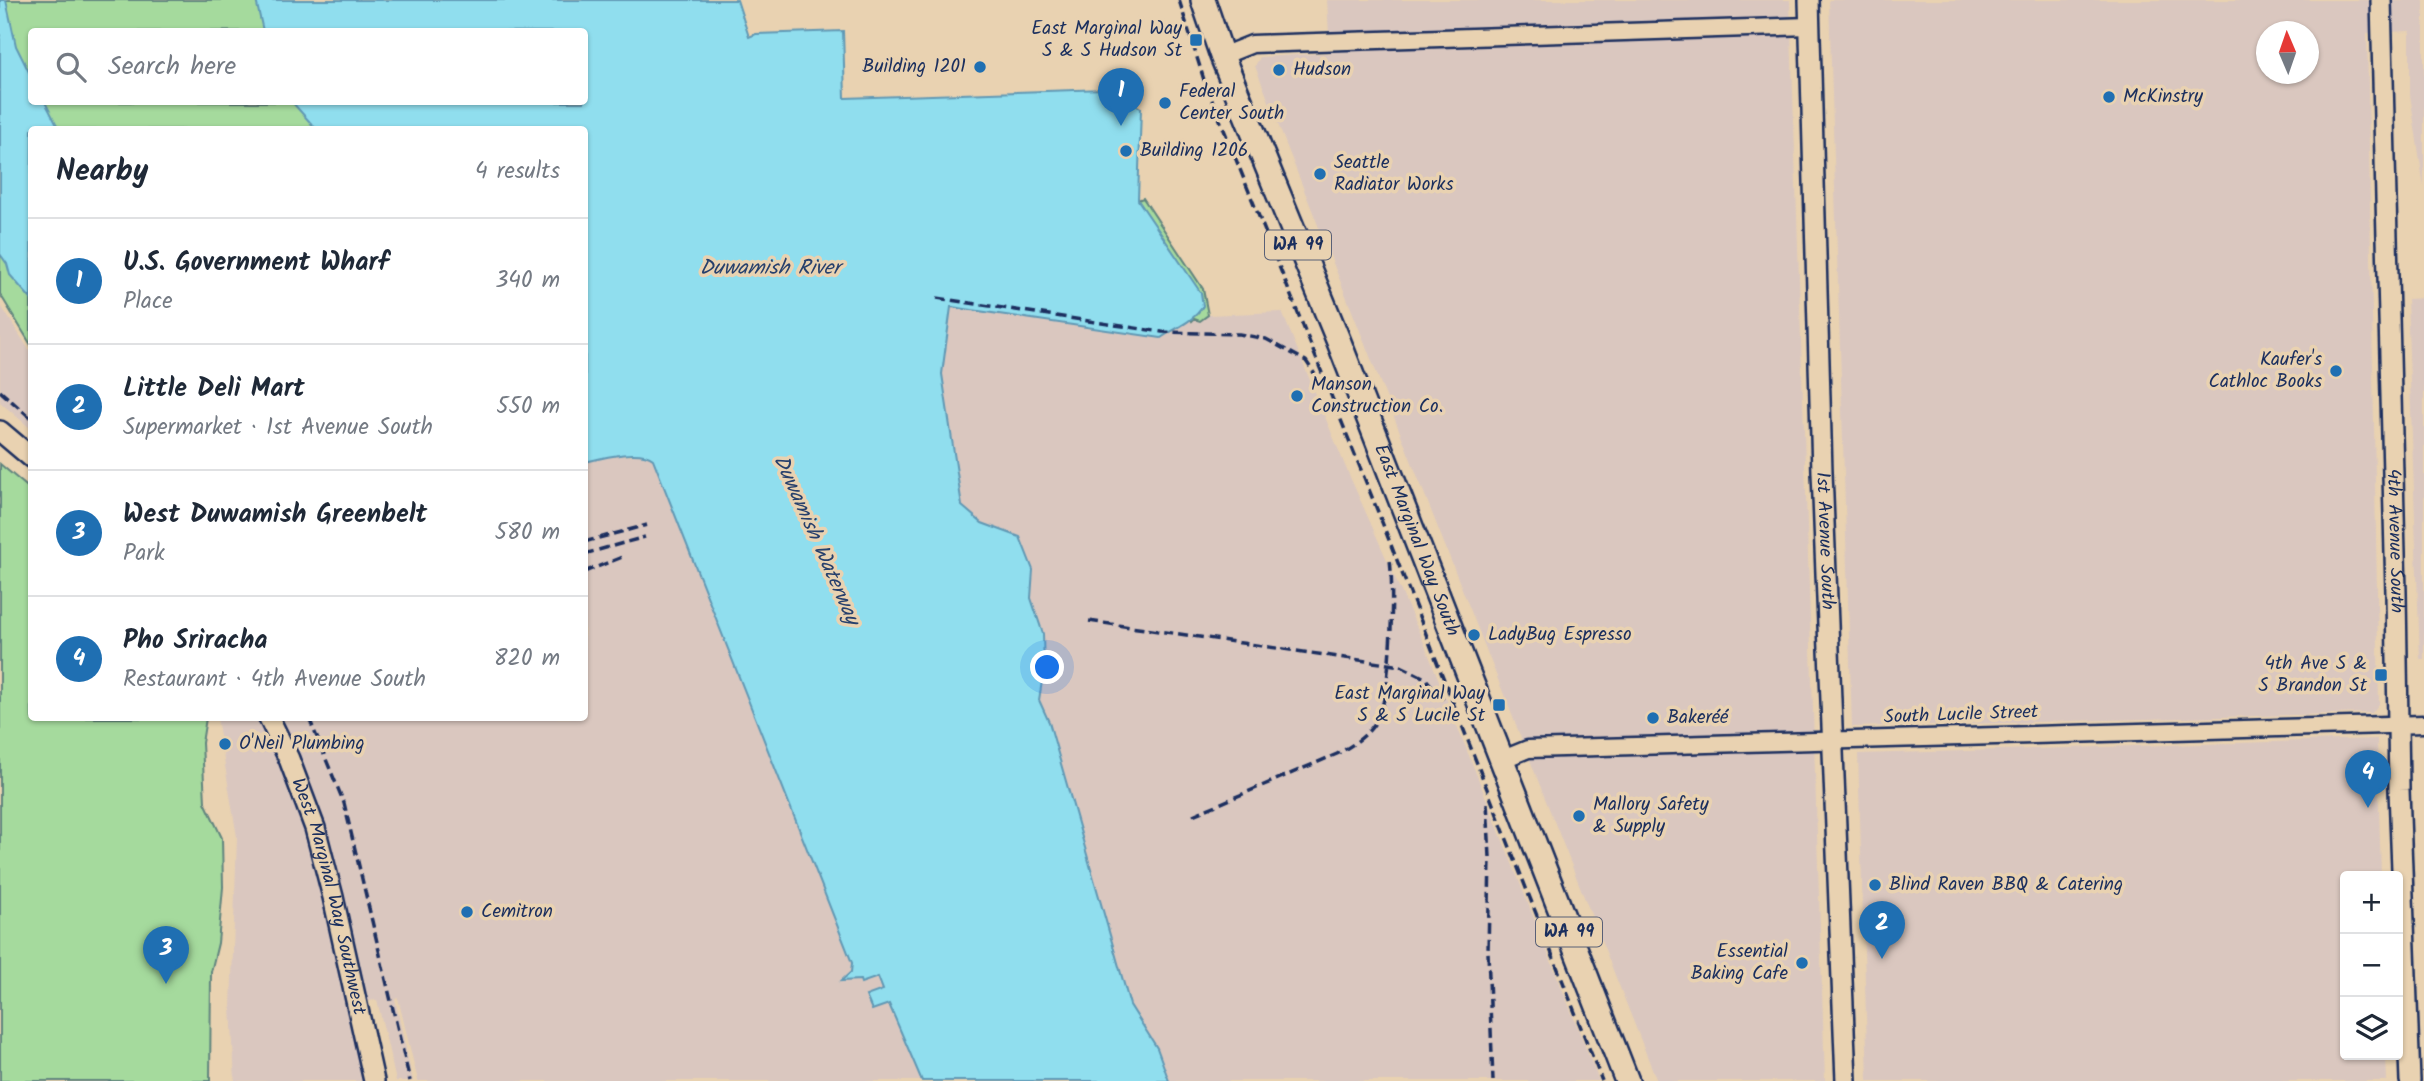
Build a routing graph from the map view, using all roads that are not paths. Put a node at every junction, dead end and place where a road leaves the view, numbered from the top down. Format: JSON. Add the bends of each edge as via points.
{"nodes":[{"id":1,"x":1203,"y":0,"type":"edge"},
{"id":2,"x":1809,"y":0,"type":"edge"},
{"id":3,"x":2381,"y":0,"type":"edge"},
{"id":4,"x":1810,"y":26,"type":"junction"},
{"id":5,"x":1222,"y":57,"type":"junction"},
{"id":6,"x":0,"y":431,"type":"edge"},
{"id":7,"x":28,"y":455,"type":"edge"},
{"id":8,"x":270,"y":721,"type":"edge"},
{"id":9,"x":2399,"y":724,"type":"junction"},
{"id":10,"x":2424,"y":724,"type":"edge"},
{"id":11,"x":1832,"y":741,"type":"junction"},
{"id":12,"x":1501,"y":760,"type":"junction"},
{"id":13,"x":374,"y":1081,"type":"edge"},
{"id":14,"x":1628,"y":1081,"type":"edge"},
{"id":15,"x":1846,"y":1081,"type":"edge"},
{"id":16,"x":2410,"y":1081,"type":"edge"}],
"edges":[{"from":1,"to":5,"type":"highway","name":"East Marginal Way South","number":"WA 99"},
{"from":2,"to":4,"type":"main road","name":"1st Avenue South"},
{"from":3,"to":9,"type":"main road","name":"4th Avenue South"},
{"from":4,"to":5,"type":"street","via":[[1252,44]]},
{"from":4,"to":11,"type":"main road","name":"1st Avenue South"},
{"from":5,"to":12,"type":"highway","name":"East Marginal Way South","number":"WA 99","via":[[1339,342]]},
{"from":6,"to":7,"type":"main road"},
{"from":8,"to":13,"type":"main road","name":"West Marginal Way Southwest","via":[[315,828]]},
{"from":9,"to":10,"type":"street","name":"South Lucile Street"},
{"from":9,"to":11,"type":"street","name":"South Lucile Street"},
{"from":9,"to":16,"type":"main road","name":"4th Avenue South"},
{"from":11,"to":12,"type":"street","name":"South Lucile Street","via":[[1528,749]]},
{"from":11,"to":15,"type":"main road","name":"1st Avenue South"},
{"from":12,"to":14,"type":"highway","name":"East Marginal Way South","number":"WA 99"}]}
